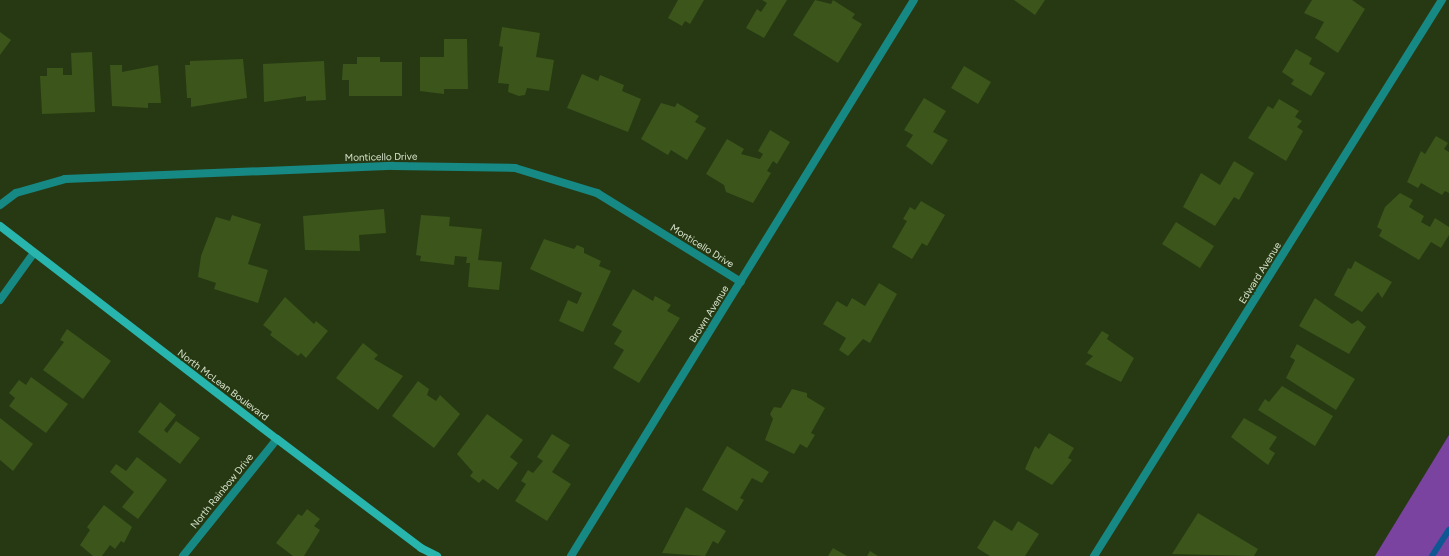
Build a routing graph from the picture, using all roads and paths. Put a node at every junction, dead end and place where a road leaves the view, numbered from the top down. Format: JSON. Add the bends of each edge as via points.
{"nodes":[{"id":1,"x":914,"y":0,"type":"edge"},
{"id":2,"x":1442,"y":0,"type":"edge"},
{"id":3,"x":0,"y":205,"type":"edge"},
{"id":4,"x":0,"y":226,"type":"edge"},
{"id":5,"x":33,"y":254,"type":"junction"},
{"id":6,"x":741,"y":282,"type":"junction"},
{"id":7,"x":0,"y":300,"type":"edge"},
{"id":8,"x":277,"y":439,"type":"junction"},
{"id":9,"x":183,"y":556,"type":"edge"},
{"id":10,"x":437,"y":556,"type":"edge"},
{"id":11,"x":570,"y":556,"type":"edge"},
{"id":12,"x":1094,"y":556,"type":"edge"}],
"edges":[{"from":1,"to":6,"type":"street","name":"Brown Avenue"},
{"from":2,"to":12,"type":"street","name":"Edward Avenue"},
{"from":3,"to":6,"type":"street","name":"Monticello Drive","via":[[16,193],[65,179],[393,166],[515,168],[597,193]]},
{"from":4,"to":5,"type":"main road","name":"North McLean Boulevard"},
{"from":5,"to":7,"type":"street"},
{"from":5,"to":8,"type":"main road","name":"North McLean Boulevard"},
{"from":6,"to":11,"type":"street","name":"Brown Avenue"},
{"from":8,"to":9,"type":"street","name":"North Rainbow Drive"},
{"from":8,"to":10,"type":"main road","name":"North McLean Boulevard","via":[[421,548]]}]}
